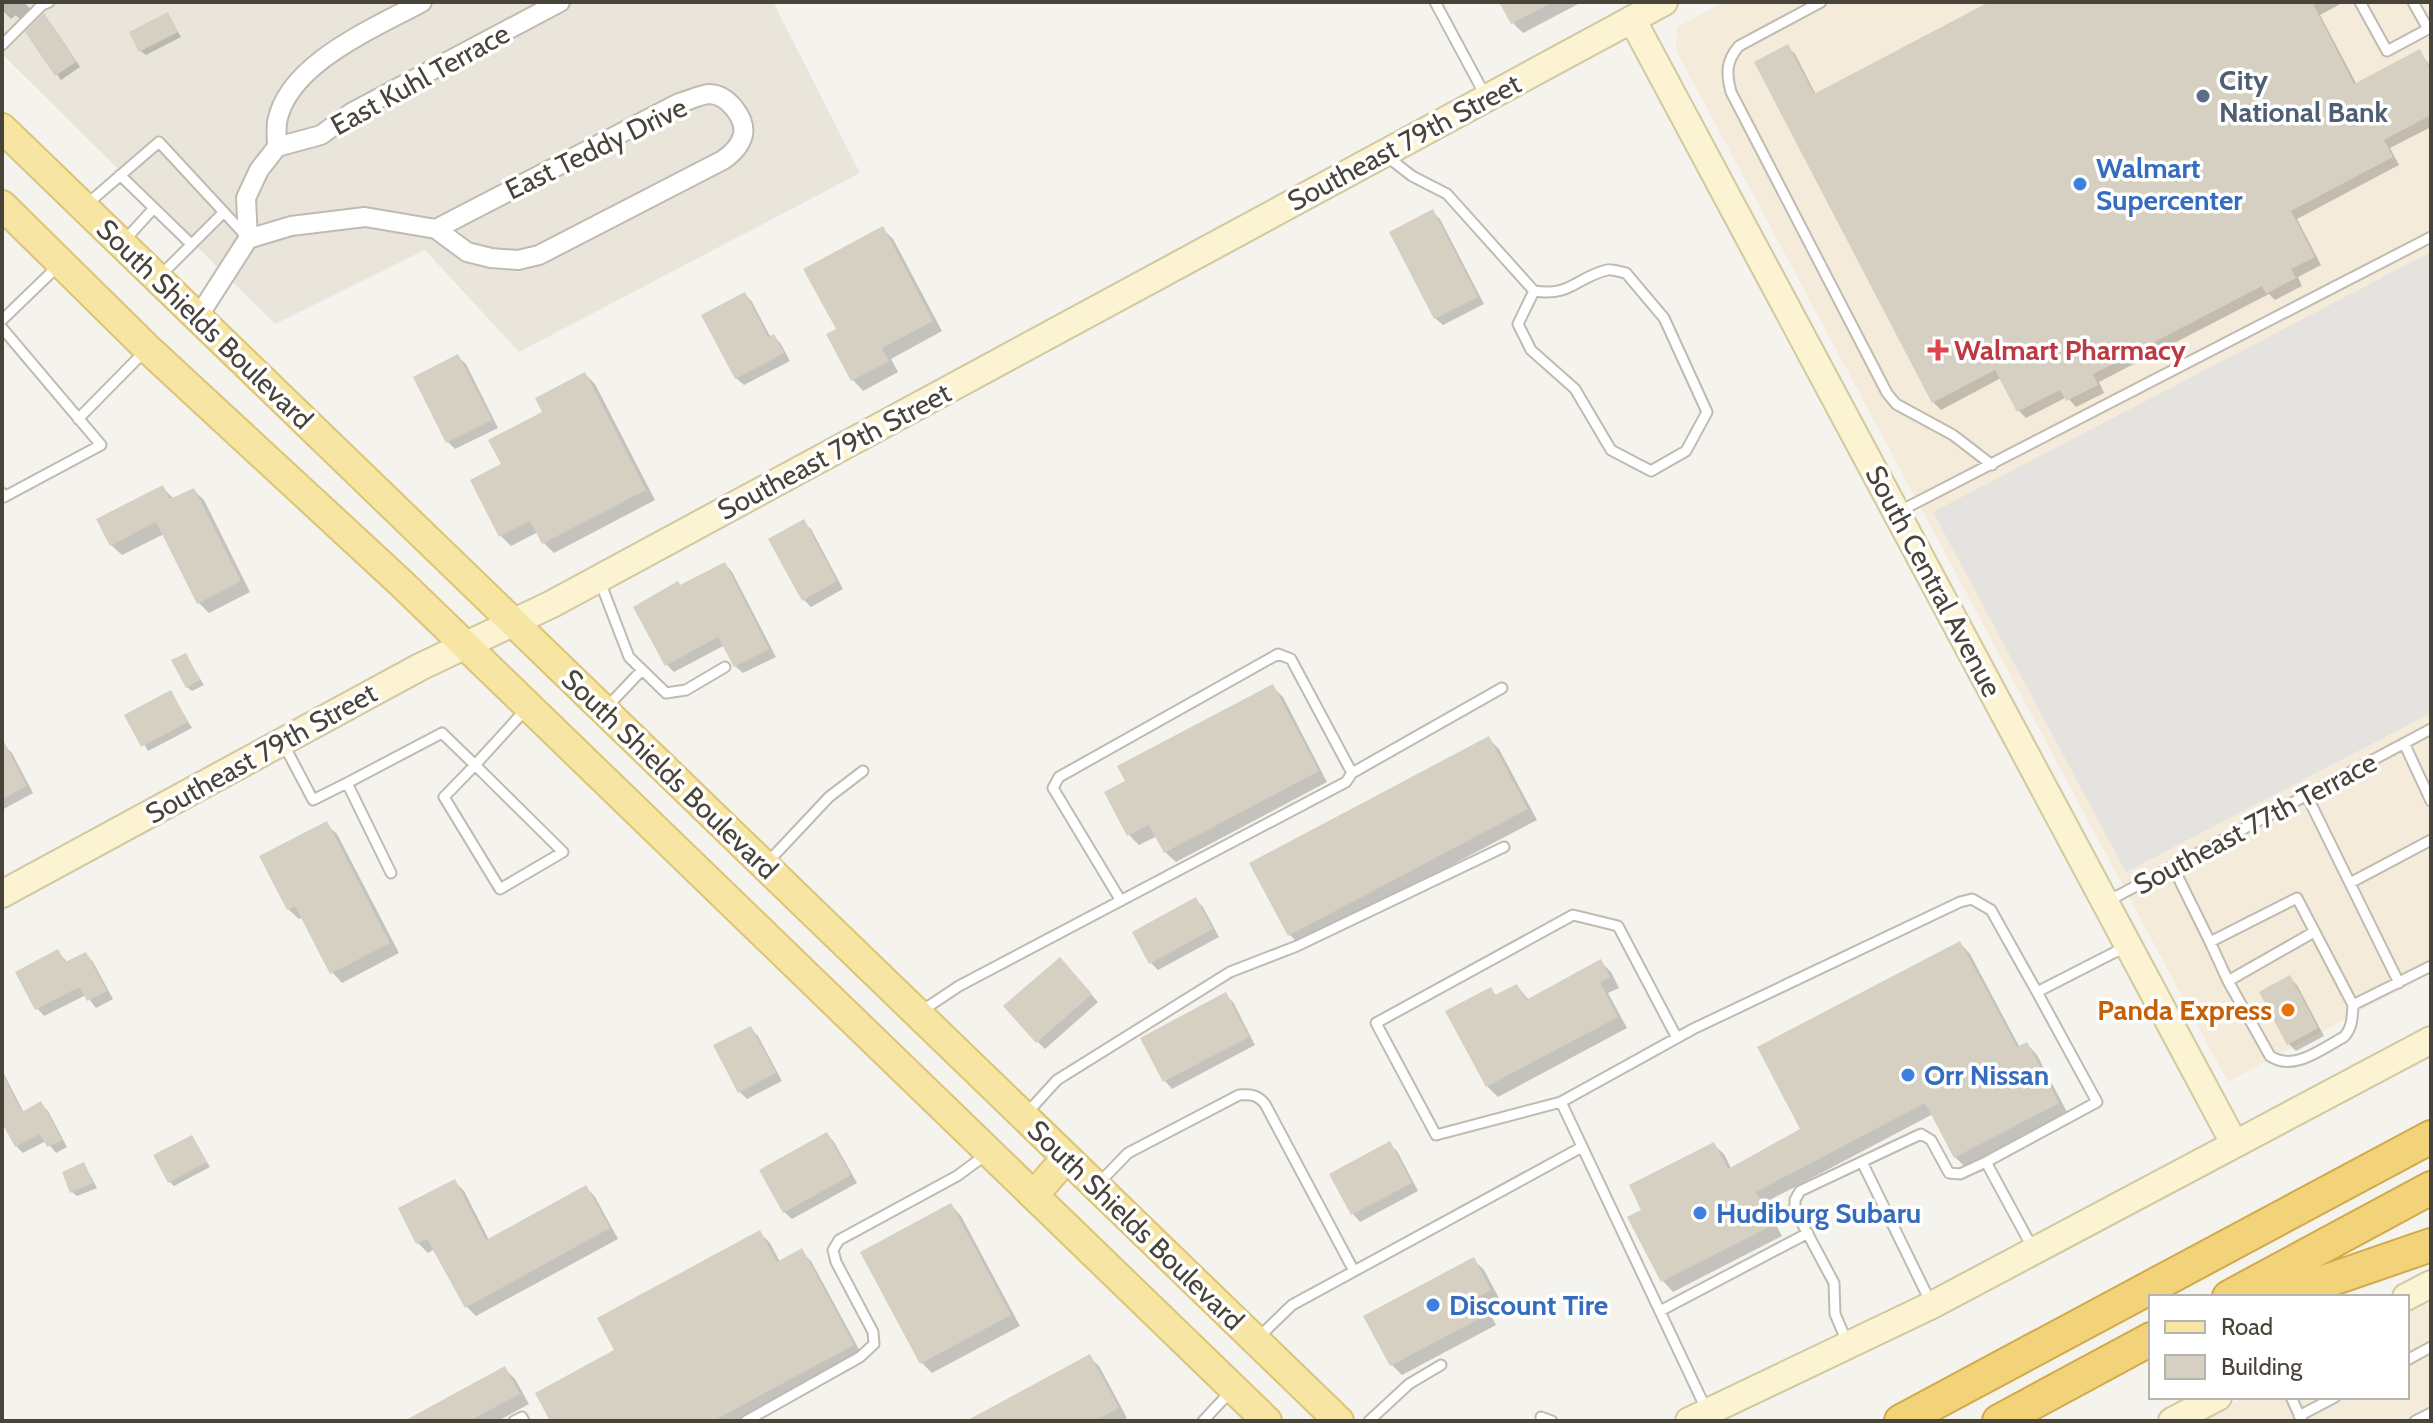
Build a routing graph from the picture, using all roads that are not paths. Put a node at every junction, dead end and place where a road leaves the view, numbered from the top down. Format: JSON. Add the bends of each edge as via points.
{"nodes":[{"id":1,"x":49,"y":2,"type":"edge"},
{"id":2,"x":422,"y":2,"type":"edge"},
{"id":3,"x":560,"y":2,"type":"edge"},
{"id":4,"x":1435,"y":2,"type":"edge"},
{"id":5,"x":1664,"y":2,"type":"edge"},
{"id":6,"x":1821,"y":2,"type":"edge"},
{"id":7,"x":2360,"y":2,"type":"edge"},
{"id":8,"x":2413,"y":2,"type":"edge"},
{"id":9,"x":1630,"y":15,"type":"junction"},
{"id":10,"x":2,"y":45,"type":"edge"},
{"id":11,"x":1487,"y":98,"type":"junction"},
{"id":12,"x":2,"y":128,"type":"edge"},
{"id":13,"x":277,"y":147,"type":"junction"},
{"id":14,"x":1383,"y":153,"type":"junction"},
{"id":15,"x":120,"y":175,"type":"junction"},
{"id":16,"x":2,"y":205,"type":"edge"},
{"id":17,"x":84,"y":207,"type":"junction"},
{"id":18,"x":154,"y":208,"type":"junction"},
{"id":19,"x":224,"y":212,"type":"junction"},
{"id":20,"x":436,"y":229,"type":"junction"},
{"id":21,"x":2431,"y":237,"type":"edge"},
{"id":22,"x":248,"y":239,"type":"junction"},
{"id":23,"x":121,"y":243,"type":"junction"},
{"id":24,"x":191,"y":244,"type":"junction"},
{"id":25,"x":61,"y":264,"type":"junction"},
{"id":26,"x":158,"y":278,"type":"junction"},
{"id":27,"x":1534,"y":291,"type":"junction"},
{"id":28,"x":198,"y":317,"type":"junction"},
{"id":29,"x":2,"y":320,"type":"edge"},
{"id":30,"x":2,"y":328,"type":"edge"},
{"id":31,"x":147,"y":348,"type":"junction"},
{"id":32,"x":78,"y":419,"type":"junction"},
{"id":33,"x":1992,"y":465,"type":"junction"},
{"id":34,"x":2,"y":493,"type":"edge"},
{"id":35,"x":1897,"y":513,"type":"junction"},
{"id":36,"x":599,"y":578,"type":"junction"},
{"id":37,"x":512,"y":623,"type":"junction"},
{"id":38,"x":465,"y":646,"type":"junction"},
{"id":39,"x":725,"y":667,"type":"dead end"},
{"id":40,"x":642,"y":670,"type":"junction"},
{"id":41,"x":1502,"y":688,"type":"dead end"},
{"id":42,"x":528,"y":706,"type":"junction"},
{"id":43,"x":605,"y":710,"type":"junction"},
{"id":44,"x":2431,"y":729,"type":"edge"},
{"id":45,"x":282,"y":742,"type":"junction"},
{"id":46,"x":2404,"y":743,"type":"junction"},
{"id":47,"x":475,"y":765,"type":"junction"},
{"id":48,"x":863,"y":771,"type":"dead end"},
{"id":49,"x":1352,"y":773,"type":"junction"},
{"id":50,"x":347,"y":783,"type":"junction"},
{"id":51,"x":2307,"y":796,"type":"junction"},
{"id":52,"x":2431,"y":801,"type":"edge"},
{"id":53,"x":2431,"y":840,"type":"edge"},
{"id":54,"x":1504,"y":847,"type":"dead end"},
{"id":55,"x":764,"y":865,"type":"junction"},
{"id":56,"x":2173,"y":867,"type":"junction"},
{"id":57,"x":391,"y":873,"type":"dead end"},
{"id":58,"x":2350,"y":883,"type":"junction"},
{"id":59,"x":2,"y":894,"type":"edge"},
{"id":60,"x":1121,"y":901,"type":"junction"},
{"id":61,"x":2106,"y":902,"type":"junction"},
{"id":62,"x":2314,"y":932,"type":"junction"},
{"id":63,"x":2210,"y":942,"type":"junction"},
{"id":64,"x":2129,"y":945,"type":"junction"},
{"id":65,"x":2431,"y":966,"type":"edge"},
{"id":66,"x":2228,"y":981,"type":"junction"},
{"id":67,"x":2399,"y":983,"type":"junction"},
{"id":68,"x":2037,"y":992,"type":"junction"},
{"id":69,"x":2353,"y":1005,"type":"junction"},
{"id":70,"x":918,"y":1014,"type":"junction"},
{"id":71,"x":1677,"y":1038,"type":"junction"},
{"id":72,"x":2431,"y":1040,"type":"edge"},
{"id":73,"x":1561,"y":1102,"type":"junction"},
{"id":74,"x":1024,"y":1117,"type":"junction"},
{"id":75,"x":2431,"y":1137,"type":"edge"},
{"id":76,"x":2234,"y":1143,"type":"junction"},
{"id":77,"x":1582,"y":1147,"type":"junction"},
{"id":78,"x":990,"y":1152,"type":"junction"},
{"id":79,"x":1066,"y":1158,"type":"junction"},
{"id":80,"x":1862,"y":1162,"type":"junction"},
{"id":81,"x":1986,"y":1162,"type":"junction"},
{"id":82,"x":1096,"y":1186,"type":"junction"},
{"id":83,"x":2431,"y":1188,"type":"edge"},
{"id":84,"x":1034,"y":1195,"type":"junction"},
{"id":85,"x":1808,"y":1233,"type":"junction"},
{"id":86,"x":2431,"y":1245,"type":"edge"},
{"id":87,"x":2034,"y":1250,"type":"junction"},
{"id":88,"x":1354,"y":1271,"type":"junction"},
{"id":89,"x":2431,"y":1284,"type":"edge"},
{"id":90,"x":2233,"y":1295,"type":"edge"},
{"id":91,"x":2286,"y":1295,"type":"edge"},
{"id":92,"x":2409,"y":1295,"type":"edge"},
{"id":93,"x":1932,"y":1305,"type":"junction"},
{"id":94,"x":1660,"y":1311,"type":"junction"},
{"id":95,"x":1256,"y":1340,"type":"junction"},
{"id":96,"x":2149,"y":1343,"type":"edge"},
{"id":97,"x":1848,"y":1345,"type":"junction"},
{"id":98,"x":2431,"y":1347,"type":"edge"},
{"id":99,"x":2409,"y":1359,"type":"edge"},
{"id":100,"x":1441,"y":1365,"type":"dead end"},
{"id":101,"x":1234,"y":1389,"type":"junction"},
{"id":102,"x":2214,"y":1399,"type":"edge"},
{"id":103,"x":2292,"y":1399,"type":"edge"},
{"id":104,"x":2332,"y":1399,"type":"edge"},
{"id":105,"x":2431,"y":1413,"type":"edge"},
{"id":106,"x":1541,"y":1417,"type":"dead end"},
{"id":107,"x":1698,"y":1417,"type":"edge"},
{"id":108,"x":2300,"y":1418,"type":"edge"},
{"id":109,"x":514,"y":1421,"type":"edge"},
{"id":110,"x":524,"y":1421,"type":"edge"},
{"id":111,"x":746,"y":1421,"type":"edge"},
{"id":112,"x":1203,"y":1421,"type":"edge"},
{"id":113,"x":1267,"y":1421,"type":"edge"},
{"id":114,"x":1339,"y":1421,"type":"edge"},
{"id":115,"x":1369,"y":1421,"type":"edge"},
{"id":116,"x":1552,"y":1421,"type":"edge"},
{"id":117,"x":1901,"y":1421,"type":"edge"},
{"id":118,"x":1999,"y":1421,"type":"edge"},
{"id":119,"x":2172,"y":1421,"type":"edge"},
{"id":120,"x":2415,"y":1421,"type":"edge"}],
"edges":[{"from":1,"to":10,"type":"lane"},
{"from":2,"to":13,"type":"street","via":[[316,61],[290,93],[277,121]]},
{"from":3,"to":13,"type":"street","name":"East Kuhl Terrace","via":[[351,113],[321,135]]},
{"from":4,"to":11,"type":"lane"},
{"from":5,"to":9,"type":"street","name":"Southeast 79th Street"},
{"from":6,"to":33,"type":"lane","via":[[1739,46],[1727,67],[1731,92],[1887,393]]},
{"from":7,"to":8,"type":"lane","via":[[2387,51],[2428,29]]},
{"from":9,"to":11,"type":"street","name":"Southeast 79th Street"},
{"from":9,"to":35,"type":"street","name":"South Central Avenue"},
{"from":11,"to":14,"type":"street","name":"Southeast 79th Street"},
{"from":12,"to":17,"type":"main road","name":"South Shields Boulevard"},
{"from":13,"to":22,"type":"street","via":[[246,198]]},
{"from":14,"to":27,"type":"lane","via":[[1447,194]]},
{"from":14,"to":36,"type":"street","name":"Southeast 79th Street"},
{"from":15,"to":17,"type":"lane"},
{"from":15,"to":18,"type":"lane"},
{"from":15,"to":19,"type":"lane","via":[[159,142]]},
{"from":16,"to":25,"type":"main road","name":"South Shields Boulevard"},
{"from":17,"to":23,"type":"main road","name":"South Shields Boulevard"},
{"from":18,"to":23,"type":"lane"},
{"from":18,"to":24,"type":"lane"},
{"from":19,"to":22,"type":"lane"},
{"from":19,"to":24,"type":"lane"},
{"from":20,"to":20,"type":"street","name":"East Teddy Drive","via":[[467,252],[518,260],[539,255],[723,160],[742,140],[744,130],[726,100],[710,94],[679,103]]},
{"from":20,"to":22,"type":"street","via":[[365,217],[291,226]]},
{"from":21,"to":33,"type":"lane"},
{"from":22,"to":28,"type":"street"},
{"from":23,"to":26,"type":"main road","name":"South Shields Boulevard"},
{"from":24,"to":26,"type":"lane"},
{"from":25,"to":29,"type":"lane"},
{"from":25,"to":31,"type":"main road","name":"South Shields Boulevard"},
{"from":26,"to":28,"type":"main road","name":"South Shields Boulevard"},
{"from":27,"to":27,"type":"lane","via":[[1550,293],[1609,270],[1626,273],[1664,318],[1707,412],[1686,451],[1651,471],[1611,450],[1575,389],[1531,350],[1518,324]]},
{"from":28,"to":37,"type":"main road","name":"South Shields Boulevard"},
{"from":30,"to":32,"type":"lane"},
{"from":31,"to":32,"type":"lane"},
{"from":31,"to":38,"type":"main road","name":"South Shields Boulevard"},
{"from":32,"to":34,"type":"lane","via":[[101,445],[4,497]]},
{"from":33,"to":35,"type":"lane"},
{"from":35,"to":61,"type":"street","name":"South Central Avenue"},
{"from":36,"to":37,"type":"street","name":"Southeast 79th Street"},
{"from":36,"to":40,"type":"lane","via":[[629,657]]},
{"from":37,"to":38,"type":"street","name":"Southeast 79th Street"},
{"from":37,"to":43,"type":"main road","name":"South Shields Boulevard"},
{"from":38,"to":42,"type":"main road","name":"South Shields Boulevard"},
{"from":38,"to":45,"type":"street","name":"Southeast 79th Street"},
{"from":39,"to":40,"type":"lane","via":[[686,690],[666,693]]},
{"from":40,"to":43,"type":"lane"},
{"from":41,"to":49,"type":"lane"},
{"from":42,"to":47,"type":"lane"},
{"from":42,"to":78,"type":"main road","name":"South Shields Boulevard"},
{"from":43,"to":55,"type":"main road","name":"South Shields Boulevard"},
{"from":44,"to":46,"type":"lane","name":"Southeast 77th Terrace"},
{"from":45,"to":50,"type":"lane","via":[[313,800]]},
{"from":45,"to":59,"type":"street","name":"Southeast 79th Street"},
{"from":46,"to":51,"type":"lane","name":"Southeast 77th Terrace"},
{"from":46,"to":52,"type":"lane","name":"Southeast 77th Terrace"},
{"from":47,"to":47,"type":"lane","via":[[563,852],[500,889],[444,797]]},
{"from":47,"to":50,"type":"lane","via":[[442,733]]},
{"from":48,"to":55,"type":"lane","via":[[829,797]]},
{"from":49,"to":60,"type":"lane","via":[[1346,782]]},
{"from":49,"to":60,"type":"lane","via":[[1291,659],[1278,654],[1059,777],[1053,788]]},
{"from":50,"to":57,"type":"lane"},
{"from":51,"to":56,"type":"lane","name":"Southeast 77th Terrace"},
{"from":51,"to":58,"type":"lane"},
{"from":53,"to":58,"type":"lane"},
{"from":54,"to":74,"type":"lane","via":[[1297,946],[1230,972],[1057,1080]]},
{"from":55,"to":70,"type":"main road","name":"South Shields Boulevard"},
{"from":56,"to":61,"type":"lane","name":"Southeast 77th Terrace"},
{"from":56,"to":63,"type":"lane"},
{"from":58,"to":67,"type":"lane"},
{"from":60,"to":70,"type":"lane","via":[[959,986]]},
{"from":61,"to":64,"type":"street","name":"South Central Avenue"},
{"from":62,"to":63,"type":"lane","via":[[2297,898]]},
{"from":62,"to":66,"type":"lane"},
{"from":62,"to":69,"type":"lane"},
{"from":63,"to":66,"type":"lane"},
{"from":64,"to":68,"type":"lane"},
{"from":64,"to":76,"type":"street","name":"South Central Avenue"},
{"from":65,"to":67,"type":"lane"},
{"from":66,"to":69,"type":"lane","via":[[2270,1056],[2280,1062],[2292,1064],[2344,1037],[2350,1031]]},
{"from":67,"to":69,"type":"lane"},
{"from":68,"to":71,"type":"lane","via":[[1991,910],[1972,899]]},
{"from":68,"to":81,"type":"lane","via":[[2097,1102]]},
{"from":70,"to":74,"type":"main road","name":"South Shields Boulevard"},
{"from":71,"to":73,"type":"lane"},
{"from":71,"to":73,"type":"lane","via":[[1618,926],[1573,915],[1376,1023],[1436,1135]]},
{"from":72,"to":76,"type":"street"},
{"from":73,"to":77,"type":"lane"},
{"from":74,"to":79,"type":"main road","name":"South Shields Boulevard"},
{"from":75,"to":117,"type":"highway"},
{"from":76,"to":87,"type":"street"},
{"from":77,"to":88,"type":"lane"},
{"from":77,"to":94,"type":"lane"},
{"from":78,"to":84,"type":"main road","name":"South Shields Boulevard"},
{"from":78,"to":111,"type":"lane","via":[[957,1176],[839,1240],[833,1250],[836,1262],[873,1332],[874,1344]]},
{"from":79,"to":82,"type":"main road","name":"South Shields Boulevard"},
{"from":79,"to":84,"type":"main road"},
{"from":80,"to":81,"type":"lane","via":[[1921,1134],[1931,1140],[1949,1173],[1960,1174]]},
{"from":80,"to":85,"type":"lane","via":[[1800,1191],[1795,1210]]},
{"from":80,"to":93,"type":"lane"},
{"from":81,"to":87,"type":"lane"},
{"from":82,"to":88,"type":"lane","via":[[1128,1153],[1239,1095],[1251,1094],[1265,1104]]},
{"from":82,"to":95,"type":"main road","name":"South Shields Boulevard"},
{"from":83,"to":90,"type":"highway"},
{"from":84,"to":101,"type":"main road","name":"South Shields Boulevard"},
{"from":85,"to":94,"type":"lane"},
{"from":85,"to":97,"type":"lane","via":[[1834,1283],[1835,1314]]},
{"from":86,"to":91,"type":"highway"},
{"from":87,"to":93,"type":"street"},
{"from":88,"to":95,"type":"lane","via":[[1292,1305]]},
{"from":89,"to":92,"type":"street"},
{"from":93,"to":97,"type":"street"},
{"from":94,"to":107,"type":"lane"},
{"from":95,"to":114,"type":"main road","name":"South Shields Boulevard"},
{"from":96,"to":118,"type":"highway"},
{"from":97,"to":107,"type":"street"},
{"from":98,"to":99,"type":"lane"},
{"from":100,"to":115,"type":"lane","via":[[1409,1384]]},
{"from":101,"to":112,"type":"lane"},
{"from":101,"to":113,"type":"main road","name":"South Shields Boulevard"},
{"from":102,"to":119,"type":"street"},
{"from":103,"to":108,"type":"lane"},
{"from":104,"to":108,"type":"lane"},
{"from":105,"to":120,"type":"lane"},
{"from":106,"to":116,"type":"lane"},
{"from":109,"to":110,"type":"lane"}]}
